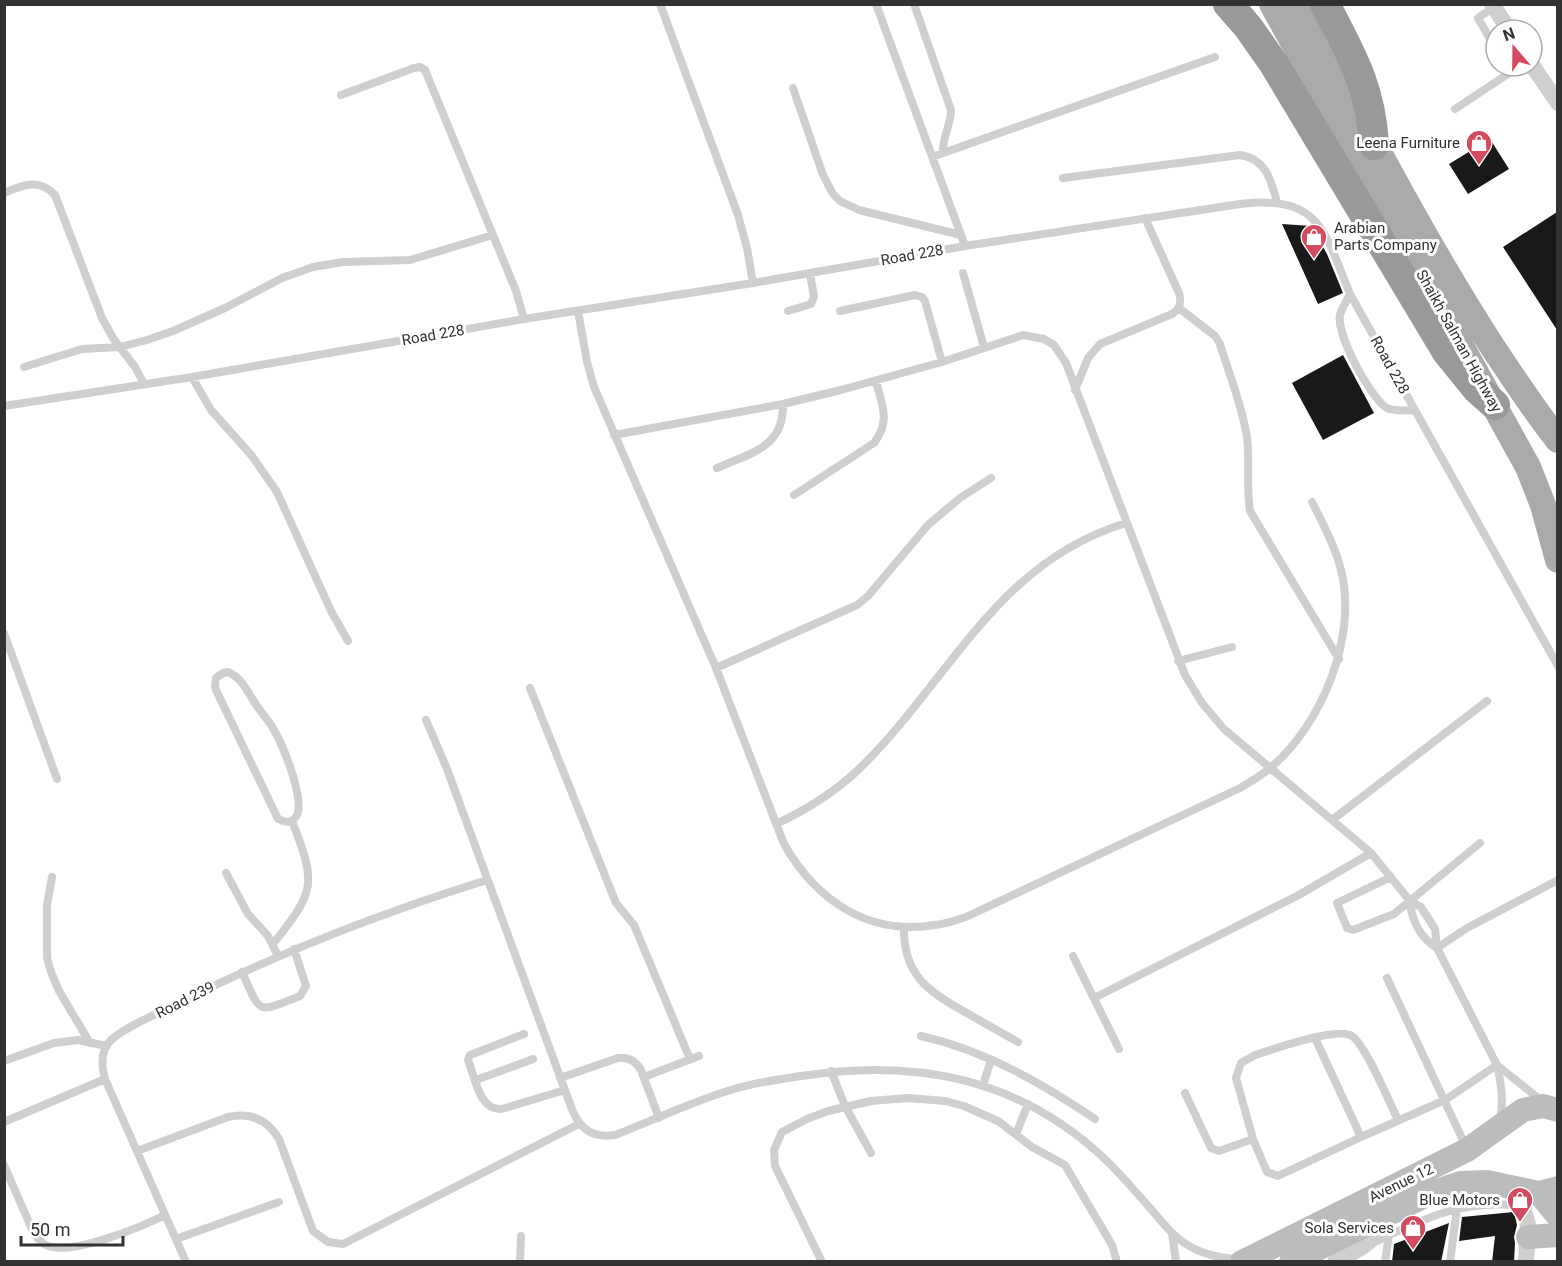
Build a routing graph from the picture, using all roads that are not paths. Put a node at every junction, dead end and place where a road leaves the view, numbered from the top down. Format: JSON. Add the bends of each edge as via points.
{"nodes":[{"id":1,"x":660,"y":4,"type":"edge"},
{"id":2,"x":876,"y":4,"type":"edge"},
{"id":3,"x":914,"y":4,"type":"edge"},
{"id":4,"x":1228,"y":4,"type":"edge"},
{"id":5,"x":1272,"y":4,"type":"edge"},
{"id":6,"x":1300,"y":4,"type":"edge"},
{"id":7,"x":1325,"y":4,"type":"edge"},
{"id":8,"x":1493,"y":6,"type":"edge"},
{"id":9,"x":1484,"y":28,"type":"edge"},
{"id":10,"x":1215,"y":57,"type":"dead end"},
{"id":11,"x":1502,"y":78,"type":"edge"},
{"id":12,"x":1541,"y":78,"type":"edge"},
{"id":13,"x":793,"y":88,"type":"dead end"},
{"id":14,"x":341,"y":95,"type":"dead end"},
{"id":15,"x":1557,"y":103,"type":"edge"},
{"id":16,"x":1455,"y":109,"type":"dead end"},
{"id":17,"x":1374,"y":145,"type":"junction"},
{"id":18,"x":943,"y":153,"type":"junction"},
{"id":19,"x":932,"y":156,"type":"junction"},
{"id":20,"x":1063,"y":178,"type":"dead end"},
{"id":21,"x":4,"y":193,"type":"edge"},
{"id":22,"x":1277,"y":202,"type":"junction"},
{"id":23,"x":1145,"y":218,"type":"junction"},
{"id":24,"x":493,"y":235,"type":"junction"},
{"id":25,"x":961,"y":235,"type":"junction"},
{"id":26,"x":965,"y":246,"type":"junction"},
{"id":27,"x":810,"y":273,"type":"junction"},
{"id":28,"x":963,"y":273,"type":"dead end"},
{"id":29,"x":753,"y":283,"type":"junction"},
{"id":30,"x":1350,"y":294,"type":"junction"},
{"id":31,"x":1179,"y":308,"type":"junction"},
{"id":32,"x":578,"y":311,"type":"junction"},
{"id":33,"x":788,"y":311,"type":"dead end"},
{"id":34,"x":840,"y":311,"type":"dead end"},
{"id":35,"x":524,"y":319,"type":"junction"},
{"id":36,"x":120,"y":347,"type":"junction"},
{"id":37,"x":984,"y":347,"type":"junction"},
{"id":38,"x":942,"y":362,"type":"junction"},
{"id":39,"x":24,"y":367,"type":"dead end"},
{"id":40,"x":192,"y":377,"type":"junction"},
{"id":41,"x":876,"y":381,"type":"junction"},
{"id":42,"x":144,"y":384,"type":"junction"},
{"id":43,"x":1076,"y":390,"type":"junction"},
{"id":44,"x":783,"y":404,"type":"junction"},
{"id":45,"x":1494,"y":405,"type":"junction"},
{"id":46,"x":4,"y":406,"type":"edge"},
{"id":47,"x":1415,"y":410,"type":"junction"},
{"id":48,"x":614,"y":435,"type":"junction"},
{"id":49,"x":1557,"y":440,"type":"edge"},
{"id":50,"x":717,"y":468,"type":"dead end"},
{"id":51,"x":991,"y":478,"type":"dead end"},
{"id":52,"x":794,"y":495,"type":"dead end"},
{"id":53,"x":1312,"y":502,"type":"dead end"},
{"id":54,"x":1126,"y":523,"type":"junction"},
{"id":55,"x":1557,"y":560,"type":"edge"},
{"id":56,"x":4,"y":633,"type":"edge"},
{"id":57,"x":348,"y":641,"type":"dead end"},
{"id":58,"x":1232,"y":647,"type":"dead end"},
{"id":59,"x":1339,"y":659,"type":"junction"},
{"id":60,"x":1178,"y":661,"type":"junction"},
{"id":61,"x":1557,"y":666,"type":"edge"},
{"id":62,"x":716,"y":668,"type":"junction"},
{"id":63,"x":530,"y":688,"type":"dead end"},
{"id":64,"x":1487,"y":701,"type":"dead end"},
{"id":65,"x":426,"y":720,"type":"dead end"},
{"id":66,"x":1270,"y":768,"type":"junction"},
{"id":67,"x":57,"y":779,"type":"dead end"},
{"id":68,"x":1332,"y":820,"type":"junction"},
{"id":69,"x":292,"y":821,"type":"junction"},
{"id":70,"x":776,"y":824,"type":"junction"},
{"id":71,"x":1480,"y":843,"type":"dead end"},
{"id":72,"x":1371,"y":853,"type":"junction"},
{"id":73,"x":226,"y":873,"type":"dead end"},
{"id":74,"x":52,"y":877,"type":"dead end"},
{"id":75,"x":1391,"y":877,"type":"junction"},
{"id":76,"x":487,"y":880,"type":"junction"},
{"id":77,"x":1557,"y":880,"type":"edge"},
{"id":78,"x":1410,"y":901,"type":"junction"},
{"id":79,"x":904,"y":927,"type":"junction"},
{"id":80,"x":273,"y":944,"type":"junction"},
{"id":81,"x":1437,"y":948,"type":"junction"},
{"id":82,"x":294,"y":949,"type":"junction"},
{"id":83,"x":278,"y":956,"type":"junction"},
{"id":84,"x":1073,"y":956,"type":"dead end"},
{"id":85,"x":242,"y":972,"type":"junction"},
{"id":86,"x":1387,"y":978,"type":"dead end"},
{"id":87,"x":1094,"y":998,"type":"junction"},
{"id":88,"x":524,"y":1034,"type":"dead end"},
{"id":89,"x":921,"y":1036,"type":"dead end"},
{"id":90,"x":1315,"y":1038,"type":"junction"},
{"id":91,"x":90,"y":1042,"type":"junction"},
{"id":92,"x":1018,"y":1042,"type":"dead end"},
{"id":93,"x":107,"y":1046,"type":"junction"},
{"id":94,"x":1119,"y":1049,"type":"dead end"},
{"id":95,"x":533,"y":1059,"type":"dead end"},
{"id":96,"x":991,"y":1060,"type":"junction"},
{"id":97,"x":4,"y":1061,"type":"edge"},
{"id":98,"x":1497,"y":1065,"type":"junction"},
{"id":99,"x":831,"y":1071,"type":"junction"},
{"id":100,"x":644,"y":1077,"type":"junction"},
{"id":101,"x":105,"y":1078,"type":"junction"},
{"id":102,"x":561,"y":1078,"type":"junction"},
{"id":103,"x":476,"y":1080,"type":"junction"},
{"id":104,"x":983,"y":1085,"type":"junction"},
{"id":105,"x":565,"y":1090,"type":"junction"},
{"id":106,"x":1185,"y":1093,"type":"dead end"},
{"id":107,"x":1445,"y":1100,"type":"junction"},
{"id":108,"x":1028,"y":1104,"type":"junction"},
{"id":109,"x":845,"y":1107,"type":"junction"},
{"id":110,"x":1554,"y":1108,"type":"edge"},
{"id":111,"x":658,"y":1118,"type":"junction"},
{"id":112,"x":1095,"y":1119,"type":"dead end"},
{"id":113,"x":1398,"y":1120,"type":"junction"},
{"id":114,"x":4,"y":1122,"type":"edge"},
{"id":115,"x":579,"y":1124,"type":"junction"},
{"id":116,"x":1499,"y":1127,"type":"junction"},
{"id":117,"x":1016,"y":1134,"type":"junction"},
{"id":118,"x":1361,"y":1137,"type":"junction"},
{"id":119,"x":1253,"y":1139,"type":"junction"},
{"id":120,"x":1467,"y":1150,"type":"junction"},
{"id":121,"x":137,"y":1151,"type":"junction"},
{"id":122,"x":872,"y":1153,"type":"dead end"},
{"id":123,"x":4,"y":1165,"type":"edge"},
{"id":124,"x":1535,"y":1194,"type":"edge"},
{"id":125,"x":279,"y":1202,"type":"dead end"},
{"id":126,"x":1458,"y":1208,"type":"junction"},
{"id":127,"x":165,"y":1215,"type":"junction"},
{"id":128,"x":1557,"y":1216,"type":"edge"},
{"id":129,"x":1387,"y":1226,"type":"junction"},
{"id":130,"x":1172,"y":1232,"type":"junction"},
{"id":131,"x":1557,"y":1235,"type":"edge"},
{"id":132,"x":521,"y":1236,"type":"dead end"},
{"id":133,"x":1528,"y":1237,"type":"junction"},
{"id":134,"x":176,"y":1239,"type":"junction"},
{"id":135,"x":1243,"y":1261,"type":"edge"},
{"id":136,"x":186,"y":1262,"type":"edge"},
{"id":137,"x":520,"y":1262,"type":"edge"},
{"id":138,"x":822,"y":1262,"type":"edge"},
{"id":139,"x":1116,"y":1262,"type":"edge"},
{"id":140,"x":1176,"y":1262,"type":"edge"},
{"id":141,"x":1291,"y":1262,"type":"edge"},
{"id":142,"x":1335,"y":1262,"type":"edge"},
{"id":143,"x":1385,"y":1262,"type":"edge"},
{"id":144,"x":1450,"y":1262,"type":"edge"},
{"id":145,"x":1526,"y":1262,"type":"edge"}],
"edges":[{"from":1,"to":29,"type":"lane","via":[[738,215]]},
{"from":2,"to":19,"type":"lane"},
{"from":3,"to":18,"type":"lane","via":[[951,110]]},
{"from":4,"to":45,"type":"highway","via":[[1274,64],[1447,352]]},
{"from":5,"to":45,"type":"main road","name":"Shaikh Salman Highway"},
{"from":6,"to":17,"type":"main road","name":"Shaikh Salman Highway"},
{"from":7,"to":17,"type":"highway","via":[[1363,79]]},
{"from":8,"to":9,"type":"lane","via":[[1478,18]]},
{"from":10,"to":18,"type":"lane"},
{"from":11,"to":16,"type":"lane"},
{"from":12,"to":15,"type":"street"},
{"from":13,"to":25,"type":"lane","via":[[823,175],[840,201],[859,210]]},
{"from":14,"to":24,"type":"lane","via":[[414,68],[425,70]]},
{"from":17,"to":49,"type":"main road","name":"Shaikh Salman Highway","via":[[1454,285]]},
{"from":18,"to":19,"type":"lane"},
{"from":19,"to":25,"type":"lane"},
{"from":20,"to":22,"type":"lane","via":[[1240,155],[1263,165]]},
{"from":21,"to":36,"type":"lane","via":[[36,184],[55,195],[102,318]]},
{"from":22,"to":23,"type":"lane","name":"Road 228"},
{"from":22,"to":30,"type":"lane","name":"Road 228","via":[[1301,209],[1320,225]]},
{"from":23,"to":26,"type":"lane","name":"Road 228"},
{"from":23,"to":31,"type":"lane","via":[[1179,293]]},
{"from":24,"to":35,"type":"lane"},
{"from":24,"to":36,"type":"lane","via":[[410,260],[312,267],[173,331]]},
{"from":25,"to":26,"type":"lane"},
{"from":26,"to":27,"type":"lane","name":"Road 228"},
{"from":27,"to":29,"type":"lane","name":"Road 228"},
{"from":27,"to":33,"type":"lane","via":[[814,297],[811,304]]},
{"from":28,"to":37,"type":"lane"},
{"from":29,"to":32,"type":"lane","name":"Road 228"},
{"from":30,"to":47,"type":"lane","name":"Road 228"},
{"from":30,"to":47,"type":"lane","via":[[1340,315],[1341,330],[1374,396],[1391,410]]},
{"from":31,"to":43,"type":"lane","via":[[1100,344],[1088,358]]},
{"from":31,"to":59,"type":"lane","via":[[1220,344],[1247,437],[1250,511]]},
{"from":32,"to":35,"type":"lane","name":"Road 228"},
{"from":32,"to":48,"type":"lane","via":[[586,362]]},
{"from":34,"to":38,"type":"lane","via":[[915,295],[922,297]]},
{"from":35,"to":40,"type":"lane","name":"Road 228"},
{"from":36,"to":39,"type":"lane","via":[[82,349]]},
{"from":36,"to":42,"type":"lane"},
{"from":37,"to":38,"type":"lane"},
{"from":37,"to":43,"type":"lane","via":[[1023,335],[1044,339],[1061,353]]},
{"from":38,"to":41,"type":"lane"},
{"from":40,"to":42,"type":"lane","name":"Road 228"},
{"from":40,"to":57,"type":"lane","via":[[211,410],[252,456],[277,492]]},
{"from":41,"to":44,"type":"lane"},
{"from":41,"to":52,"type":"lane","via":[[885,414],[883,432],[874,443]]},
{"from":42,"to":46,"type":"lane","name":"Road 228"},
{"from":43,"to":54,"type":"lane"},
{"from":44,"to":48,"type":"lane"},
{"from":44,"to":50,"type":"lane","via":[[784,419],[769,443]]},
{"from":45,"to":55,"type":"main road","name":"Shaikh Salman Highway","via":[[1536,486]]},
{"from":47,"to":61,"type":"lane","name":"Road 228"},
{"from":48,"to":62,"type":"lane"},
{"from":51,"to":62,"type":"lane","via":[[928,525],[857,605]]},
{"from":53,"to":59,"type":"lane","via":[[1342,571],[1345,630]]},
{"from":54,"to":60,"type":"lane"},
{"from":54,"to":70,"type":"lane","via":[[1073,544],[1017,585],[858,770],[827,795]]},
{"from":56,"to":67,"type":"lane"},
{"from":58,"to":60,"type":"lane"},
{"from":59,"to":66,"type":"lane","via":[[1296,741]]},
{"from":60,"to":66,"type":"lane","via":[[1202,703],[1224,729]]},
{"from":62,"to":70,"type":"lane"},
{"from":63,"to":100,"type":"lane","via":[[616,903],[634,925],[694,1058]]},
{"from":64,"to":68,"type":"lane"},
{"from":65,"to":76,"type":"lane"},
{"from":66,"to":68,"type":"lane"},
{"from":66,"to":79,"type":"lane","via":[[1240,788],[966,917]]},
{"from":68,"to":72,"type":"lane"},
{"from":69,"to":69,"type":"lane","via":[[300,811],[299,804],[280,742],[244,684],[228,672],[219,674],[216,690],[278,819]]},
{"from":69,"to":80,"type":"lane","via":[[307,859],[309,882],[303,904]]},
{"from":70,"to":79,"type":"lane","via":[[796,865],[817,889],[842,908],[872,921]]},
{"from":71,"to":78,"type":"lane"},
{"from":72,"to":75,"type":"lane"},
{"from":72,"to":87,"type":"lane","via":[[1306,892]]},
{"from":73,"to":80,"type":"lane","via":[[248,914]]},
{"from":74,"to":91,"type":"lane","via":[[47,905],[47,958],[59,991]]},
{"from":75,"to":78,"type":"lane"},
{"from":75,"to":78,"type":"lane","via":[[1337,903],[1347,928],[1353,930],[1394,914]]},
{"from":76,"to":82,"type":"lane","name":"Road 239","via":[[422,900]]},
{"from":76,"to":102,"type":"lane"},
{"from":77,"to":81,"type":"lane"},
{"from":78,"to":81,"type":"lane","via":[[1419,930]]},
{"from":78,"to":81,"type":"lane","via":[[1421,907],[1432,924]]},
{"from":79,"to":92,"type":"lane","via":[[906,951],[923,984]]},
{"from":80,"to":83,"type":"lane"},
{"from":81,"to":98,"type":"lane"},
{"from":82,"to":83,"type":"lane","name":"Road 239"},
{"from":82,"to":85,"type":"lane","via":[[306,986],[300,996],[261,1007]]},
{"from":83,"to":85,"type":"lane","name":"Road 239"},
{"from":84,"to":87,"type":"lane"},
{"from":85,"to":93,"type":"lane","name":"Road 239","via":[[119,1034]]},
{"from":86,"to":107,"type":"lane"},
{"from":87,"to":94,"type":"lane"},
{"from":88,"to":103,"type":"lane","via":[[470,1055],[468,1060]]},
{"from":89,"to":96,"type":"lane"},
{"from":90,"to":113,"type":"lane","via":[[1343,1034],[1357,1039]]},
{"from":90,"to":118,"type":"lane"},
{"from":90,"to":119,"type":"lane","via":[[1254,1055],[1241,1063],[1236,1078]]},
{"from":91,"to":93,"type":"lane"},
{"from":91,"to":97,"type":"lane","via":[[54,1043]]},
{"from":93,"to":101,"type":"lane","via":[[102,1068]]},
{"from":95,"to":103,"type":"lane"},
{"from":96,"to":104,"type":"lane"},
{"from":96,"to":112,"type":"lane"},
{"from":98,"to":107,"type":"lane"},
{"from":98,"to":110,"type":"lane"},
{"from":98,"to":116,"type":"lane","via":[[1502,1099]]},
{"from":99,"to":104,"type":"lane","via":[[912,1071]]},
{"from":99,"to":109,"type":"lane"},
{"from":99,"to":111,"type":"lane","via":[[735,1088]]},
{"from":100,"to":102,"type":"lane","via":[[636,1063],[623,1057]]},
{"from":100,"to":111,"type":"lane"},
{"from":101,"to":114,"type":"lane"},
{"from":101,"to":121,"type":"lane"},
{"from":102,"to":105,"type":"lane"},
{"from":103,"to":105,"type":"lane","via":[[486,1105],[498,1110]]},
{"from":104,"to":108,"type":"lane"},
{"from":105,"to":115,"type":"lane"},
{"from":106,"to":119,"type":"lane","via":[[1211,1148],[1219,1151]]},
{"from":107,"to":113,"type":"lane"},
{"from":107,"to":120,"type":"lane"},
{"from":108,"to":117,"type":"lane"},
{"from":108,"to":130,"type":"lane","via":[[1073,1131],[1095,1150]]},
{"from":109,"to":117,"type":"lane","via":[[898,1098],[945,1101],[998,1120]]},
{"from":109,"to":122,"type":"lane"},
{"from":109,"to":138,"type":"lane","via":[[787,1128],[774,1150],[775,1166]]},
{"from":110,"to":116,"type":"street","name":"Avenue 12","via":[[1523,1110]]},
{"from":111,"to":115,"type":"lane","via":[[602,1137]]},
{"from":113,"to":118,"type":"lane"},
{"from":115,"to":121,"type":"lane","via":[[343,1244],[328,1242],[313,1231],[279,1139],[258,1118],[228,1117]]},
{"from":116,"to":120,"type":"street","name":"Avenue 12"},
{"from":117,"to":139,"type":"lane","via":[[1070,1171],[1112,1245]]},
{"from":118,"to":119,"type":"lane","via":[[1278,1176],[1267,1172]]},
{"from":120,"to":135,"type":"street","name":"Avenue 12"},
{"from":121,"to":127,"type":"lane"},
{"from":123,"to":127,"type":"lane","via":[[34,1234],[49,1246],[106,1239]]},
{"from":124,"to":126,"type":"lane"},
{"from":124,"to":128,"type":"street"},
{"from":124,"to":129,"type":"street","name":"Avenue 12","via":[[1488,1182],[1461,1183],[1423,1197]]},
{"from":124,"to":133,"type":"street"},
{"from":125,"to":134,"type":"lane"},
{"from":126,"to":129,"type":"lane"},
{"from":126,"to":144,"type":"lane"},
{"from":127,"to":134,"type":"lane"},
{"from":129,"to":141,"type":"street","name":"Avenue 12"},
{"from":129,"to":142,"type":"street","via":[[1362,1249]]},
{"from":129,"to":143,"type":"lane"},
{"from":130,"to":135,"type":"lane","via":[[1203,1253]]},
{"from":130,"to":140,"type":"lane"},
{"from":131,"to":133,"type":"street"},
{"from":132,"to":137,"type":"lane"},
{"from":133,"to":145,"type":"street"},
{"from":134,"to":136,"type":"lane"}]}
